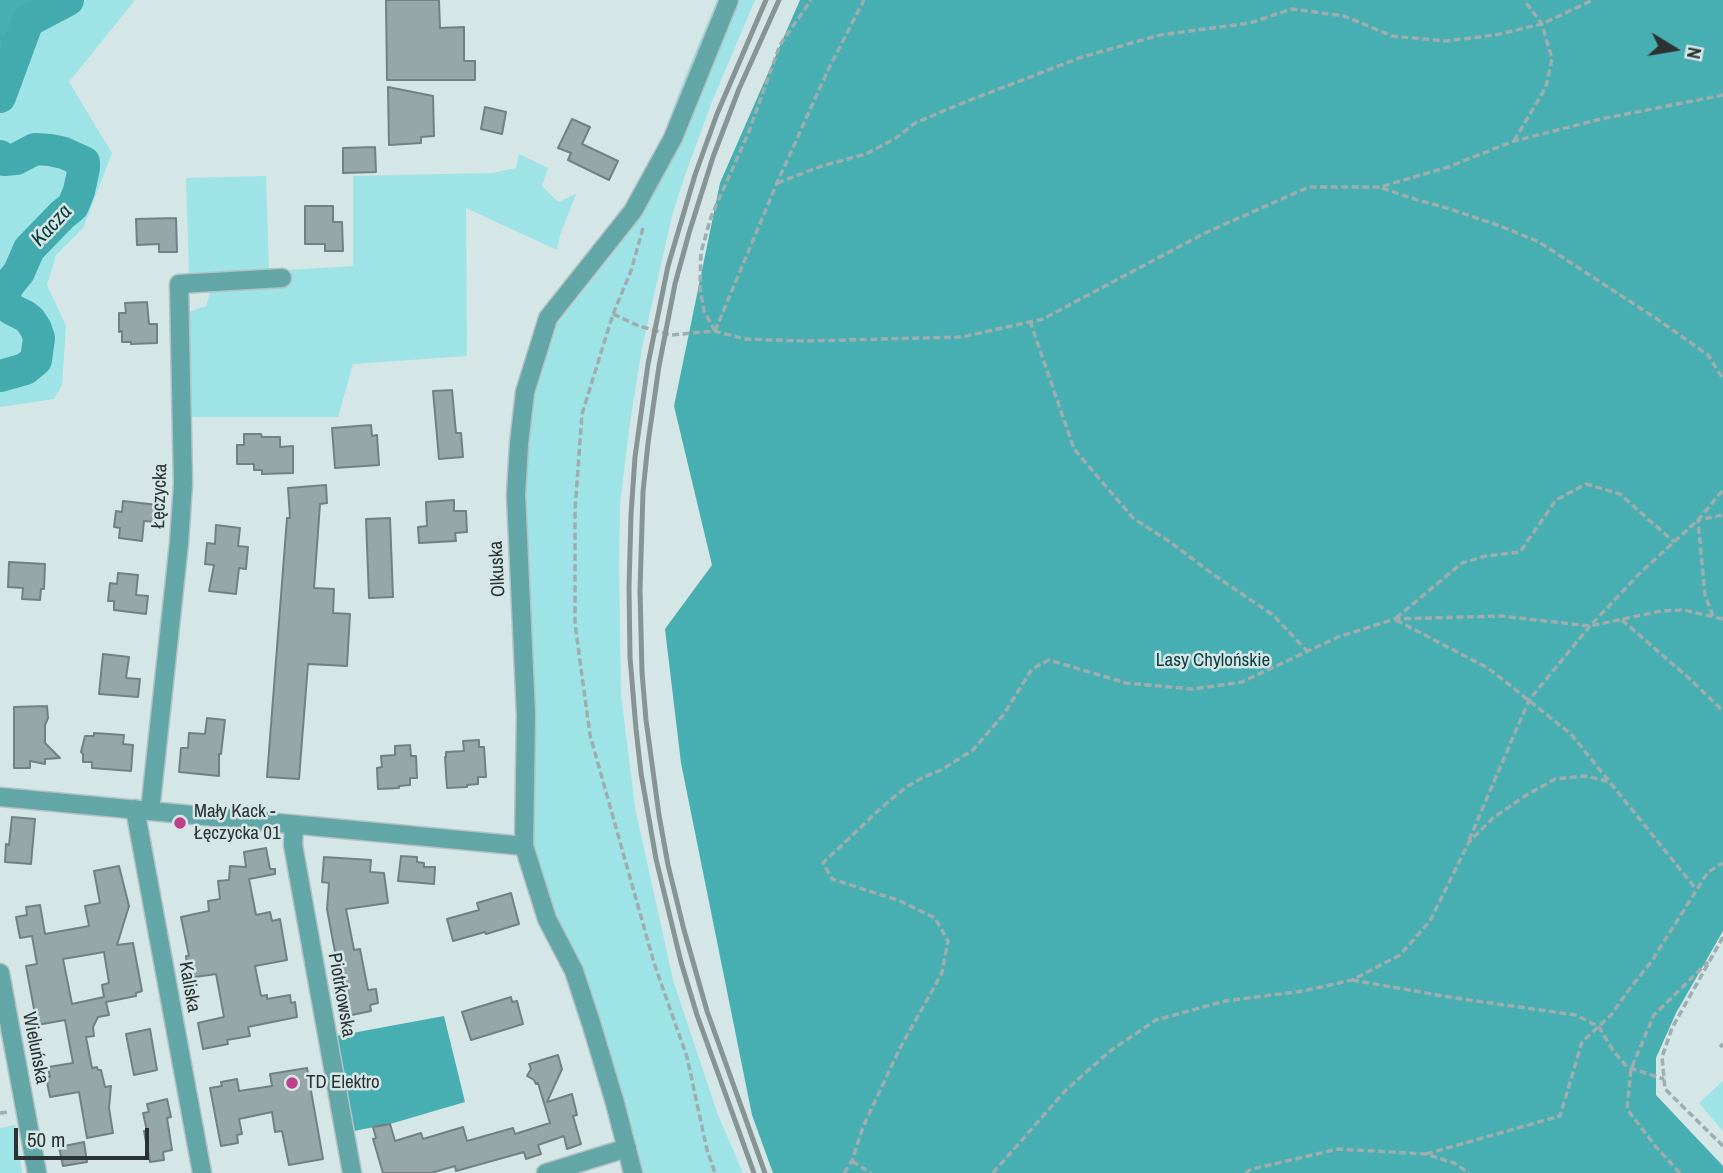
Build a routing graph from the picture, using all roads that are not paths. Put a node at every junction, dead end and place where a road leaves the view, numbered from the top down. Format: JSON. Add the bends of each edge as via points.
{"nodes":[{"id":1,"x":729,"y":0,"type":"edge"},
{"id":2,"x":282,"y":278,"type":"dead end"},
{"id":3,"x":0,"y":797,"type":"edge"},
{"id":4,"x":142,"y":810,"type":"junction"},
{"id":5,"x":294,"y":825,"type":"junction"},
{"id":6,"x":524,"y":846,"type":"junction"},
{"id":7,"x":0,"y":973,"type":"edge"},
{"id":8,"x":627,"y":1149,"type":"junction"},
{"id":9,"x":37,"y":1173,"type":"edge"},
{"id":10,"x":202,"y":1173,"type":"edge"},
{"id":11,"x":352,"y":1173,"type":"edge"},
{"id":12,"x":547,"y":1173,"type":"edge"},
{"id":13,"x":633,"y":1173,"type":"edge"}],
"edges":[{"from":1,"to":6,"type":"street","name":"Olkuska","via":[[673,138],[633,211],[548,318],[525,392],[516,495],[526,715]]},
{"from":2,"to":4,"type":"street","name":"Łęczycka","via":[[179,284],[183,484],[179,543]]},
{"from":3,"to":4,"type":"street"},
{"from":4,"to":5,"type":"street"},
{"from":4,"to":10,"type":"street","name":"Kaliska"},
{"from":5,"to":6,"type":"street"},
{"from":5,"to":11,"type":"street","name":"Piotrkowska","via":[[293,845]]},
{"from":6,"to":8,"type":"street","name":"Olkuska","via":[[547,919],[574,971]]},
{"from":7,"to":9,"type":"street","name":"Wieluńska"},
{"from":8,"to":12,"type":"street"},
{"from":8,"to":13,"type":"street","name":"Olkuska"}]}
